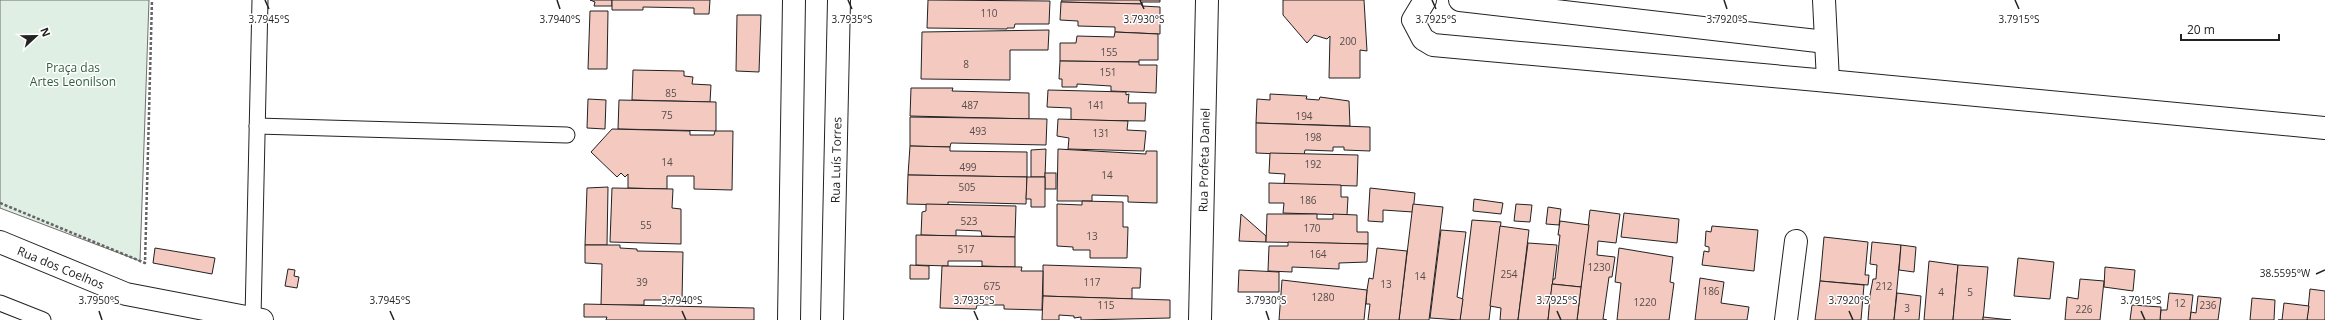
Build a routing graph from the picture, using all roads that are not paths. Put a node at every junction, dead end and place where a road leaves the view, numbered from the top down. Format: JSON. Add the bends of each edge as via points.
{"nodes":[{"id":1,"x":260,"y":0,"type":"edge"},
{"id":2,"x":794,"y":0,"type":"edge"},
{"id":3,"x":839,"y":0,"type":"edge"},
{"id":4,"x":1207,"y":0,"type":"edge"},
{"id":5,"x":1425,"y":0,"type":"edge"},
{"id":6,"x":1460,"y":0,"type":"edge"},
{"id":7,"x":1824,"y":0,"type":"edge"},
{"id":8,"x":1826,"y":42,"type":"junction"},
{"id":9,"x":1828,"y":81,"type":"junction"},
{"id":10,"x":257,"y":126,"type":"junction"},
{"id":11,"x":2325,"y":128,"type":"edge"},
{"id":12,"x":567,"y":135,"type":"dead end"},
{"id":13,"x":1796,"y":241,"type":"dead end"},
{"id":14,"x":0,"y":242,"type":"edge"},
{"id":15,"x":0,"y":303,"type":"edge"},
{"id":16,"x":258,"y":319,"type":"edge"},
{"id":17,"x":43,"y":320,"type":"edge"},
{"id":18,"x":788,"y":320,"type":"edge"},
{"id":19,"x":832,"y":320,"type":"edge"},
{"id":20,"x":1200,"y":320,"type":"edge"},
{"id":21,"x":1786,"y":320,"type":"edge"}],
"edges":[{"from":1,"to":10,"type":"lane"},
{"from":2,"to":18,"type":"street"},
{"from":3,"to":19,"type":"street","name":"Rua Luís Torres"},
{"from":4,"to":20,"type":"street","name":"Rua Profeta Daniel"},
{"from":5,"to":9,"type":"street","via":[[1413,20],[1423,39],[1433,45]]},
{"from":6,"to":8,"type":"street"},
{"from":7,"to":8,"type":"street"},
{"from":8,"to":9,"type":"street"},
{"from":9,"to":11,"type":"street"},
{"from":10,"to":12,"type":"lane"},
{"from":10,"to":16,"type":"lane"},
{"from":13,"to":21,"type":"street"},
{"from":14,"to":16,"type":"street","name":"Rua dos Coelhos","via":[[126,294]]},
{"from":15,"to":17,"type":"lane"}]}
